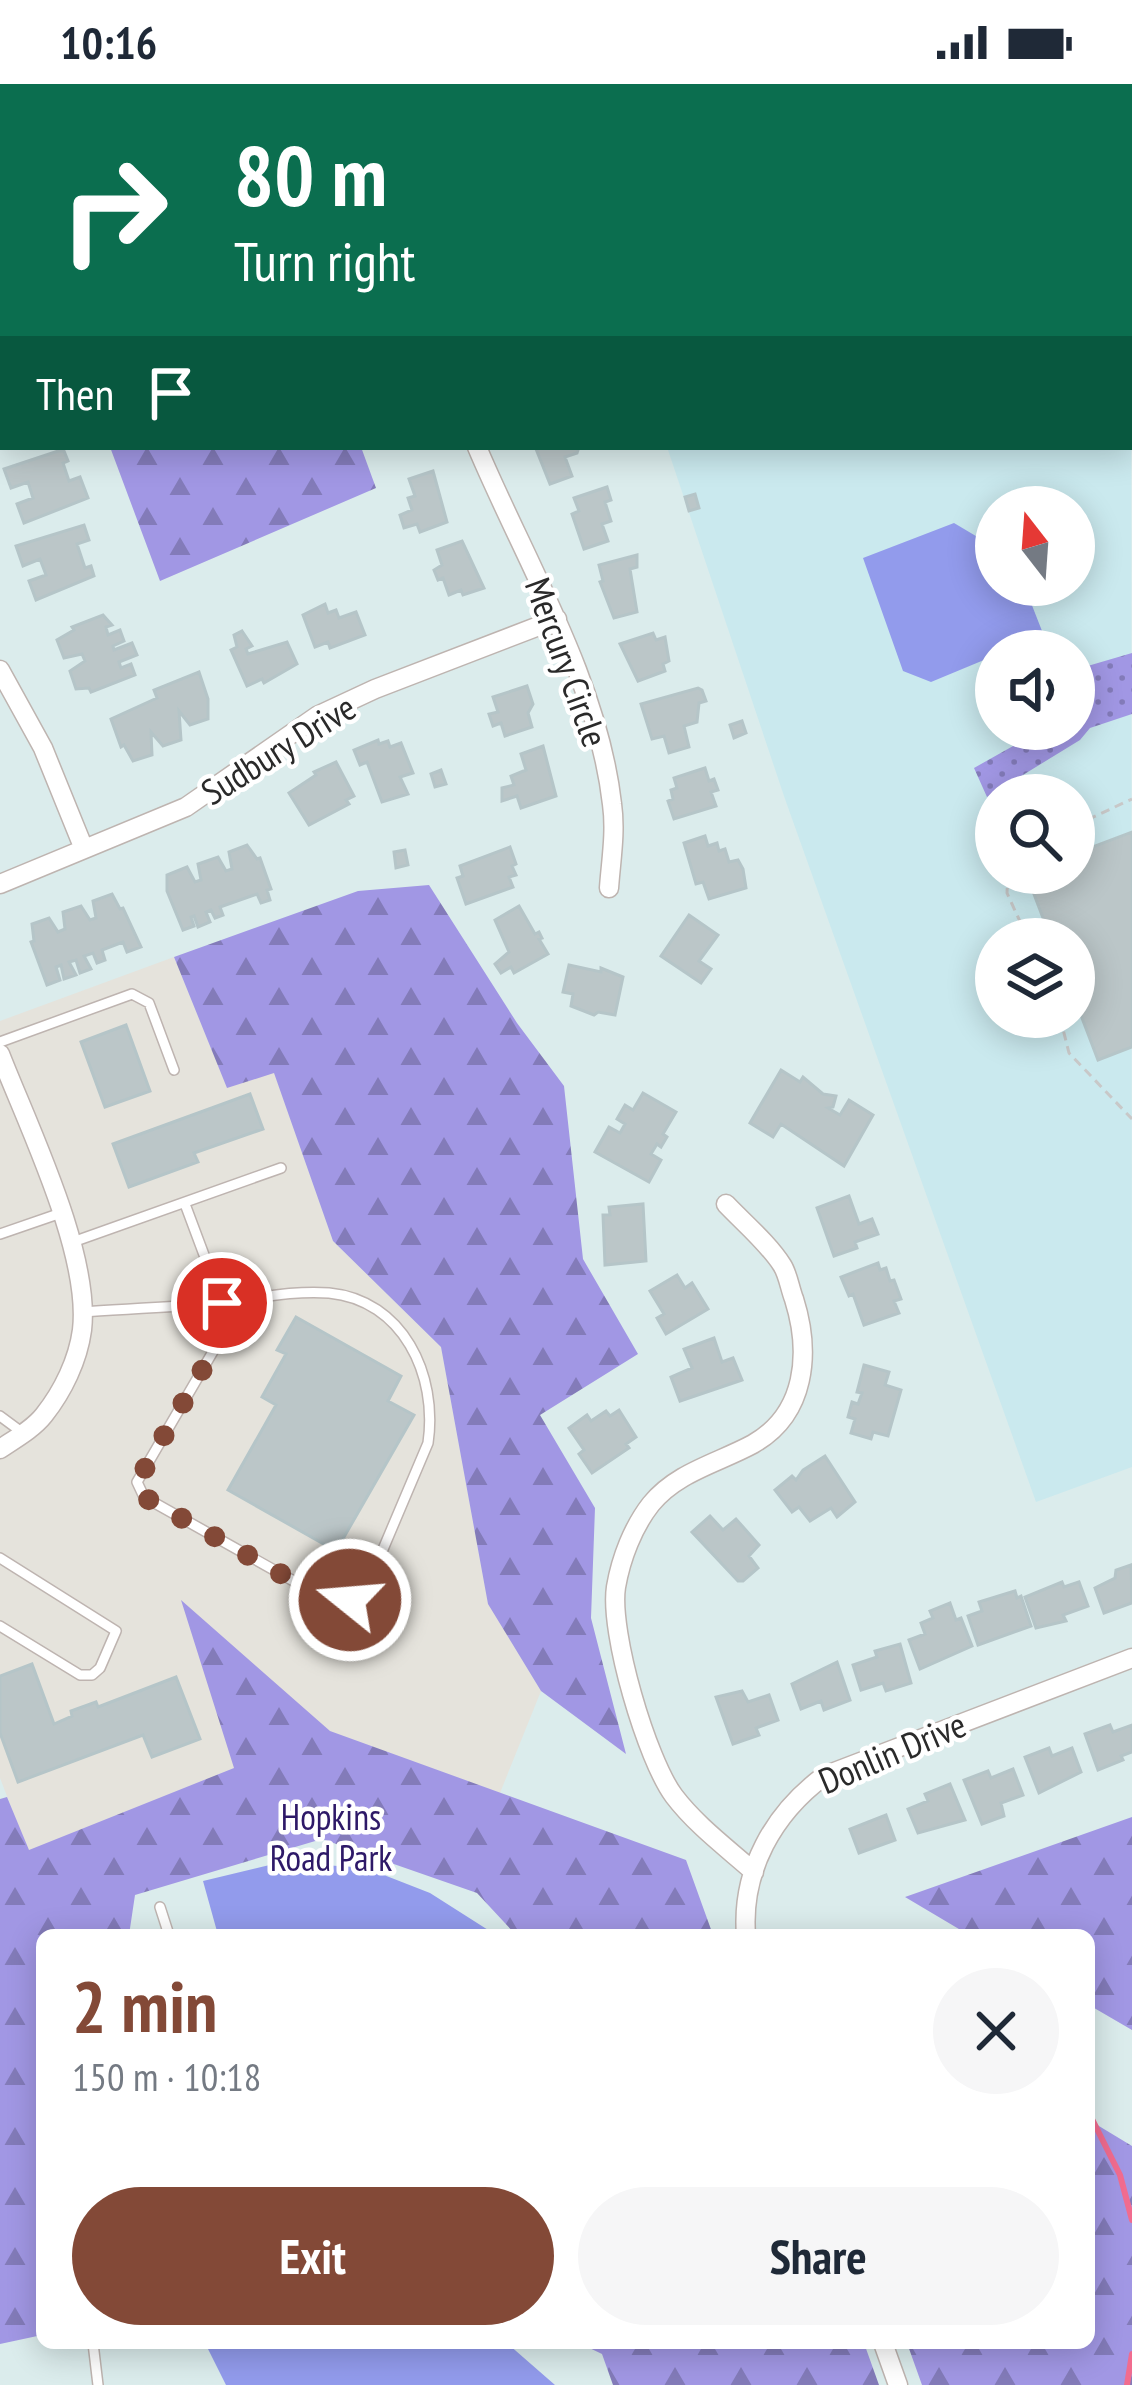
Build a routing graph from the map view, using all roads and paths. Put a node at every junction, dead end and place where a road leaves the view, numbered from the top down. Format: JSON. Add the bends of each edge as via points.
{"nodes":[{"id":1,"x":478,"y":450,"type":"edge"},
{"id":2,"x":557,"y":619,"type":"junction"},
{"id":3,"x":0,"y":670,"type":"edge"},
{"id":4,"x":1132,"y":799,"type":"edge"},
{"id":5,"x":1095,"y":816,"type":"edge"},
{"id":6,"x":84,"y":849,"type":"junction"},
{"id":7,"x":0,"y":884,"type":"edge"},
{"id":8,"x":609,"y":888,"type":"dead end"},
{"id":9,"x":1065,"y":1038,"type":"edge"},
{"id":10,"x":0,"y":1042,"type":"edge"},
{"id":11,"x":0,"y":1054,"type":"edge"},
{"id":12,"x":174,"y":1070,"type":"dead end"},
{"id":13,"x":1132,"y":1119,"type":"edge"},
{"id":14,"x":281,"y":1168,"type":"dead end"},
{"id":15,"x":185,"y":1204,"type":"junction"},
{"id":16,"x":726,"y":1204,"type":"dead end"},
{"id":17,"x":61,"y":1214,"type":"junction"},
{"id":18,"x":0,"y":1234,"type":"edge"},
{"id":19,"x":70,"y":1243,"type":"junction"},
{"id":20,"x":222,"y":1303,"type":"junction"},
{"id":21,"x":81,"y":1312,"type":"junction"},
{"id":22,"x":0,"y":1416,"type":"edge"},
{"id":23,"x":23,"y":1433,"type":"junction"},
{"id":24,"x":0,"y":1449,"type":"edge"},
{"id":25,"x":0,"y":1558,"type":"edge"},
{"id":26,"x":0,"y":1626,"type":"edge"},
{"id":27,"x":1132,"y":1658,"type":"edge"},
{"id":28,"x":754,"y":1872,"type":"junction"},
{"id":29,"x":160,"y":1907,"type":"dead end"},
{"id":30,"x":167,"y":1929,"type":"edge"},
{"id":31,"x":747,"y":1929,"type":"edge"},
{"id":32,"x":93,"y":2349,"type":"edge"},
{"id":33,"x":885,"y":2349,"type":"edge"},
{"id":34,"x":98,"y":2385,"type":"edge"},
{"id":35,"x":898,"y":2385,"type":"edge"}],
"edges":[{"from":1,"to":2,"type":"street","name":"Mercury Circle"},
{"from":2,"to":6,"type":"street","name":"Sudbury Drive","via":[[317,716],[186,807]]},
{"from":2,"to":8,"type":"street","name":"Mercury Circle","via":[[608,776]]},
{"from":3,"to":6,"type":"street","via":[[44,748]]},
{"from":4,"to":5,"type":"path"},
{"from":6,"to":7,"type":"street","name":"Sudbury Drive"},
{"from":9,"to":13,"type":"path","via":[[1069,1053]]},
{"from":10,"to":12,"type":"lane","via":[[132,994],[149,1003]]},
{"from":11,"to":17,"type":"street"},
{"from":14,"to":15,"type":"lane"},
{"from":15,"to":19,"type":"lane"},
{"from":15,"to":20,"type":"lane"},
{"from":16,"to":28,"type":"street","via":[[783,1266],[801,1321],[796,1396],[770,1432],[696,1470],[649,1507],[626,1547],[615,1592],[619,1638],[650,1750],[692,1817]]},
{"from":17,"to":18,"type":"lane"},
{"from":17,"to":19,"type":"street"},
{"from":19,"to":21,"type":"street"},
{"from":20,"to":20,"type":"lane","via":[[293,1293],[355,1298],[380,1310],[413,1346],[428,1443],[370,1580],[350,1600],[331,1602],[144,1497],[137,1482],[222,1336],[229,1317]]},
{"from":20,"to":21,"type":"lane"},
{"from":21,"to":23,"type":"street","via":[[69,1375]]},
{"from":22,"to":23,"type":"lane"},
{"from":23,"to":24,"type":"street"},
{"from":25,"to":26,"type":"lane","via":[[116,1631],[100,1668],[80,1675]]},
{"from":27,"to":28,"type":"street","name":"Donlin Drive","via":[[824,1775],[794,1798]]},
{"from":28,"to":31,"type":"street","name":"Donlin Drive"},
{"from":29,"to":30,"type":"lane"},
{"from":32,"to":34,"type":"lane"},
{"from":33,"to":35,"type":"street"}]}
